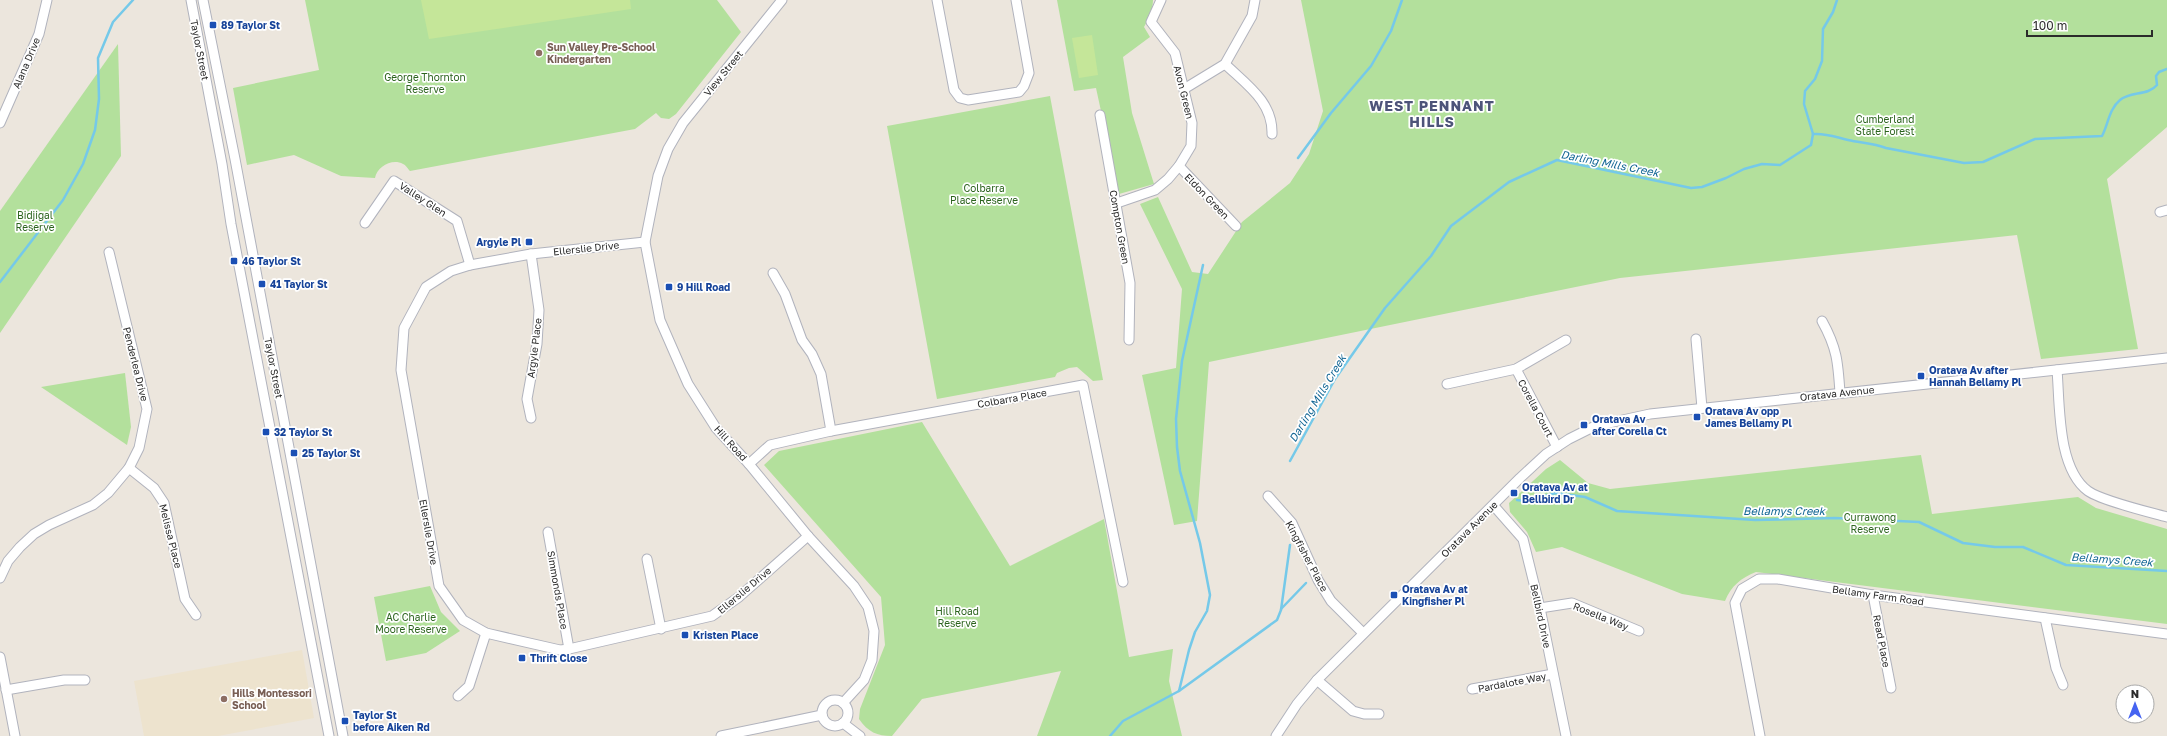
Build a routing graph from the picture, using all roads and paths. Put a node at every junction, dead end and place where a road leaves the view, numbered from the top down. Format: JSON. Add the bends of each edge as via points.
{"nodes":[{"id":1,"x":47,"y":0,"type":"edge"},
{"id":2,"x":191,"y":0,"type":"edge"},
{"id":3,"x":203,"y":0,"type":"edge"},
{"id":4,"x":782,"y":0,"type":"edge"},
{"id":5,"x":937,"y":0,"type":"edge"},
{"id":6,"x":1016,"y":0,"type":"edge"},
{"id":7,"x":1161,"y":0,"type":"edge"},
{"id":8,"x":1255,"y":0,"type":"edge"},
{"id":9,"x":1226,"y":64,"type":"junction"},
{"id":10,"x":1184,"y":89,"type":"junction"},
{"id":11,"x":1100,"y":115,"type":"dead end"},
{"id":12,"x":0,"y":123,"type":"edge"},
{"id":13,"x":1272,"y":134,"type":"dead end"},
{"id":14,"x":668,"y":149,"type":"joint"},
{"id":15,"x":1179,"y":166,"type":"junction"},
{"id":16,"x":1117,"y":203,"type":"junction"},
{"id":17,"x":365,"y":223,"type":"dead end"},
{"id":18,"x":1236,"y":226,"type":"dead end"},
{"id":19,"x":645,"y":242,"type":"junction"},
{"id":20,"x":109,"y":252,"type":"dead end"},
{"id":21,"x":530,"y":254,"type":"junction"},
{"id":22,"x":470,"y":265,"type":"junction"},
{"id":23,"x":773,"y":273,"type":"dead end"},
{"id":24,"x":1822,"y":321,"type":"dead end"},
{"id":25,"x":1696,"y":339,"type":"dead end"},
{"id":26,"x":1129,"y":340,"type":"dead end"},
{"id":27,"x":1566,"y":340,"type":"dead end"},
{"id":28,"x":2167,"y":358,"type":"edge"},
{"id":29,"x":1516,"y":369,"type":"junction"},
{"id":30,"x":2056,"y":370,"type":"junction"},
{"id":31,"x":1447,"y":384,"type":"dead end"},
{"id":32,"x":1840,"y":393,"type":"junction"},
{"id":33,"x":1702,"y":408,"type":"junction"},
{"id":34,"x":531,"y":418,"type":"dead end"},
{"id":35,"x":831,"y":431,"type":"junction"},
{"id":36,"x":1557,"y":447,"type":"junction"},
{"id":37,"x":749,"y":464,"type":"junction"},
{"id":38,"x":129,"y":468,"type":"junction"},
{"id":39,"x":1268,"y":496,"type":"dead end"},
{"id":40,"x":1494,"y":506,"type":"junction"},
{"id":41,"x":2167,"y":517,"type":"edge"},
{"id":42,"x":548,"y":532,"type":"dead end"},
{"id":43,"x":808,"y":536,"type":"junction"},
{"id":44,"x":647,"y":559,"type":"dead end"},
{"id":45,"x":0,"y":578,"type":"edge"},
{"id":46,"x":1123,"y":582,"type":"dead end"},
{"id":47,"x":1873,"y":595,"type":"junction"},
{"id":48,"x":1540,"y":608,"type":"junction"},
{"id":49,"x":196,"y":615,"type":"dead end"},
{"id":50,"x":2045,"y":618,"type":"junction"},
{"id":51,"x":661,"y":629,"type":"junction"},
{"id":52,"x":1639,"y":631,"type":"dead end"},
{"id":53,"x":486,"y":633,"type":"junction"},
{"id":54,"x":1363,"y":633,"type":"junction"},
{"id":55,"x":2167,"y":634,"type":"edge"},
{"id":56,"x":569,"y":649,"type":"junction"},
{"id":57,"x":0,"y":657,"type":"edge"},
{"id":58,"x":1553,"y":674,"type":"junction"},
{"id":59,"x":85,"y":680,"type":"dead end"},
{"id":60,"x":1317,"y":680,"type":"junction"},
{"id":61,"x":2063,"y":685,"type":"dead end"},
{"id":62,"x":1891,"y":688,"type":"dead end"},
{"id":63,"x":1472,"y":689,"type":"dead end"},
{"id":64,"x":6,"y":690,"type":"junction"},
{"id":65,"x":458,"y":696,"type":"dead end"},
{"id":66,"x":843,"y":702,"type":"junction"},
{"id":67,"x":1379,"y":714,"type":"dead end"},
{"id":68,"x":822,"y":715,"type":"junction"},
{"id":69,"x":843,"y":723,"type":"junction"},
{"id":70,"x":15,"y":736,"type":"edge"},
{"id":71,"x":329,"y":736,"type":"edge"},
{"id":72,"x":343,"y":736,"type":"edge"},
{"id":73,"x":721,"y":736,"type":"edge"},
{"id":74,"x":860,"y":736,"type":"edge"},
{"id":75,"x":1276,"y":736,"type":"edge"},
{"id":76,"x":1566,"y":736,"type":"edge"},
{"id":77,"x":1760,"y":736,"type":"edge"}],
"edges":[{"from":1,"to":12,"type":"street","name":"Alana Drive","via":[[39,34]]},
{"from":2,"to":71,"type":"street","name":"Taylor Street"},
{"from":3,"to":72,"type":"street","name":"Taylor Street"},
{"from":4,"to":14,"type":"street","name":"View Street","via":[[683,123]]},
{"from":5,"to":6,"type":"street","via":[[954,90],[960,98],[968,100],[1019,92],[1024,86],[1030,73]]},
{"from":7,"to":10,"type":"street","name":"Avon Green","via":[[1150,22],[1175,52]]},
{"from":8,"to":9,"type":"street","via":[[1252,16]]},
{"from":9,"to":10,"type":"street"},
{"from":9,"to":13,"type":"street","via":[[1267,106]]},
{"from":10,"to":15,"type":"street","name":"Avon Green","via":[[1192,123],[1191,146]]},
{"from":11,"to":16,"type":"street","name":"Compton Green"},
{"from":14,"to":19,"type":"street","name":"Hill Road","via":[[658,176]]},
{"from":15,"to":16,"type":"street","name":"Avon Green","via":[[1155,190]]},
{"from":15,"to":18,"type":"street","name":"Eldon Green"},
{"from":16,"to":26,"type":"street","name":"Compton Green","via":[[1130,283]]},
{"from":17,"to":22,"type":"street","name":"Valley Glen","via":[[394,181],[456,221]]},
{"from":19,"to":21,"type":"street","name":"Ellerslie Drive"},
{"from":19,"to":37,"type":"street","name":"Hill Road","via":[[660,320],[688,384],[716,428]]},
{"from":20,"to":38,"type":"street","name":"Penderlea Drive","via":[[147,409],[139,448]]},
{"from":21,"to":22,"type":"street","name":"Ellerslie Drive"},
{"from":21,"to":34,"type":"street","name":"Argyle Place","via":[[539,310],[537,344],[527,400]]},
{"from":22,"to":53,"type":"street","name":"Ellerslie Drive","via":[[451,271],[426,287],[404,328],[401,370],[439,586],[463,620]]},
{"from":23,"to":35,"type":"street","via":[[785,294],[802,340],[821,374]]},
{"from":24,"to":32,"type":"street","via":[[1837,354]]},
{"from":25,"to":33,"type":"street"},
{"from":27,"to":29,"type":"street","name":"Corella Court"},
{"from":28,"to":30,"type":"street","name":"Oratava Avenue"},
{"from":29,"to":31,"type":"street","name":"Corella Court"},
{"from":29,"to":36,"type":"street","name":"Corella Court"},
{"from":30,"to":32,"type":"street","name":"Oratava Avenue"},
{"from":30,"to":41,"type":"street","via":[[2065,457],[2078,480],[2088,491],[2103,498]]},
{"from":32,"to":33,"type":"street","name":"Oratava Avenue"},
{"from":33,"to":36,"type":"street","name":"Oratava Avenue","via":[[1612,421],[1595,426]]},
{"from":35,"to":37,"type":"street","name":"Colbarra Place","via":[[770,445]]},
{"from":35,"to":46,"type":"street","name":"Colbarra Place","via":[[1083,385]]},
{"from":36,"to":40,"type":"street","name":"Oratava Avenue","via":[[1534,464]]},
{"from":37,"to":43,"type":"street","name":"Hill Road"},
{"from":38,"to":45,"type":"street","name":"Penderlea Drive","via":[[108,494],[93,505],[34,534],[20,546]]},
{"from":38,"to":49,"type":"street","name":"Melissa Place","via":[[154,488],[164,503],[185,599]]},
{"from":39,"to":54,"type":"street","name":"Kingfisher Place","via":[[1292,523],[1318,580],[1331,600]]},
{"from":40,"to":48,"type":"street","name":"Bellbird Drive","via":[[1523,540]]},
{"from":40,"to":54,"type":"street","name":"Oratava Avenue"},
{"from":42,"to":56,"type":"street","name":"Simmonds Place"},
{"from":43,"to":51,"type":"street","name":"Ellerslie Drive","via":[[739,597],[712,616]]},
{"from":43,"to":66,"type":"street","name":"Hill Road","via":[[861,595],[872,620],[872,660],[864,680]]},
{"from":44,"to":51,"type":"street"},
{"from":47,"to":50,"type":"street","name":"Bellamy Farm Road"},
{"from":47,"to":62,"type":"street","name":"Read Place"},
{"from":47,"to":77,"type":"street","name":"Bellamy Farm Road","via":[[1778,579],[1759,579],[1742,589],[1735,603],[1736,615]]},
{"from":48,"to":52,"type":"street","name":"Rosella Way","via":[[1572,603]]},
{"from":48,"to":58,"type":"street","name":"Bellbird Drive"},
{"from":50,"to":55,"type":"street","name":"Bellamy Farm Road"},
{"from":50,"to":61,"type":"street","via":[[2056,668]]},
{"from":51,"to":56,"type":"street","name":"Ellerslie Drive"},
{"from":53,"to":56,"type":"street","name":"Ellerslie Drive","via":[[560,650]]},
{"from":53,"to":65,"type":"street","via":[[469,686]]},
{"from":54,"to":60,"type":"street","name":"Oratava Avenue"},
{"from":57,"to":64,"type":"street"},
{"from":58,"to":63,"type":"street","name":"Pardalote Way"},
{"from":58,"to":76,"type":"street","name":"Bellbird Drive"},
{"from":59,"to":64,"type":"street","via":[[64,680]]},
{"from":60,"to":67,"type":"street","via":[[1353,711]]},
{"from":60,"to":75,"type":"street","name":"Oratava Avenue"},
{"from":64,"to":70,"type":"street"},
{"from":66,"to":68,"type":"street","via":[[829,701],[823,707]]},
{"from":66,"to":69,"type":"street","via":[[848,712]]},
{"from":68,"to":69,"type":"street","via":[[829,725]]},
{"from":68,"to":73,"type":"street"},
{"from":69,"to":74,"type":"street"}]}
